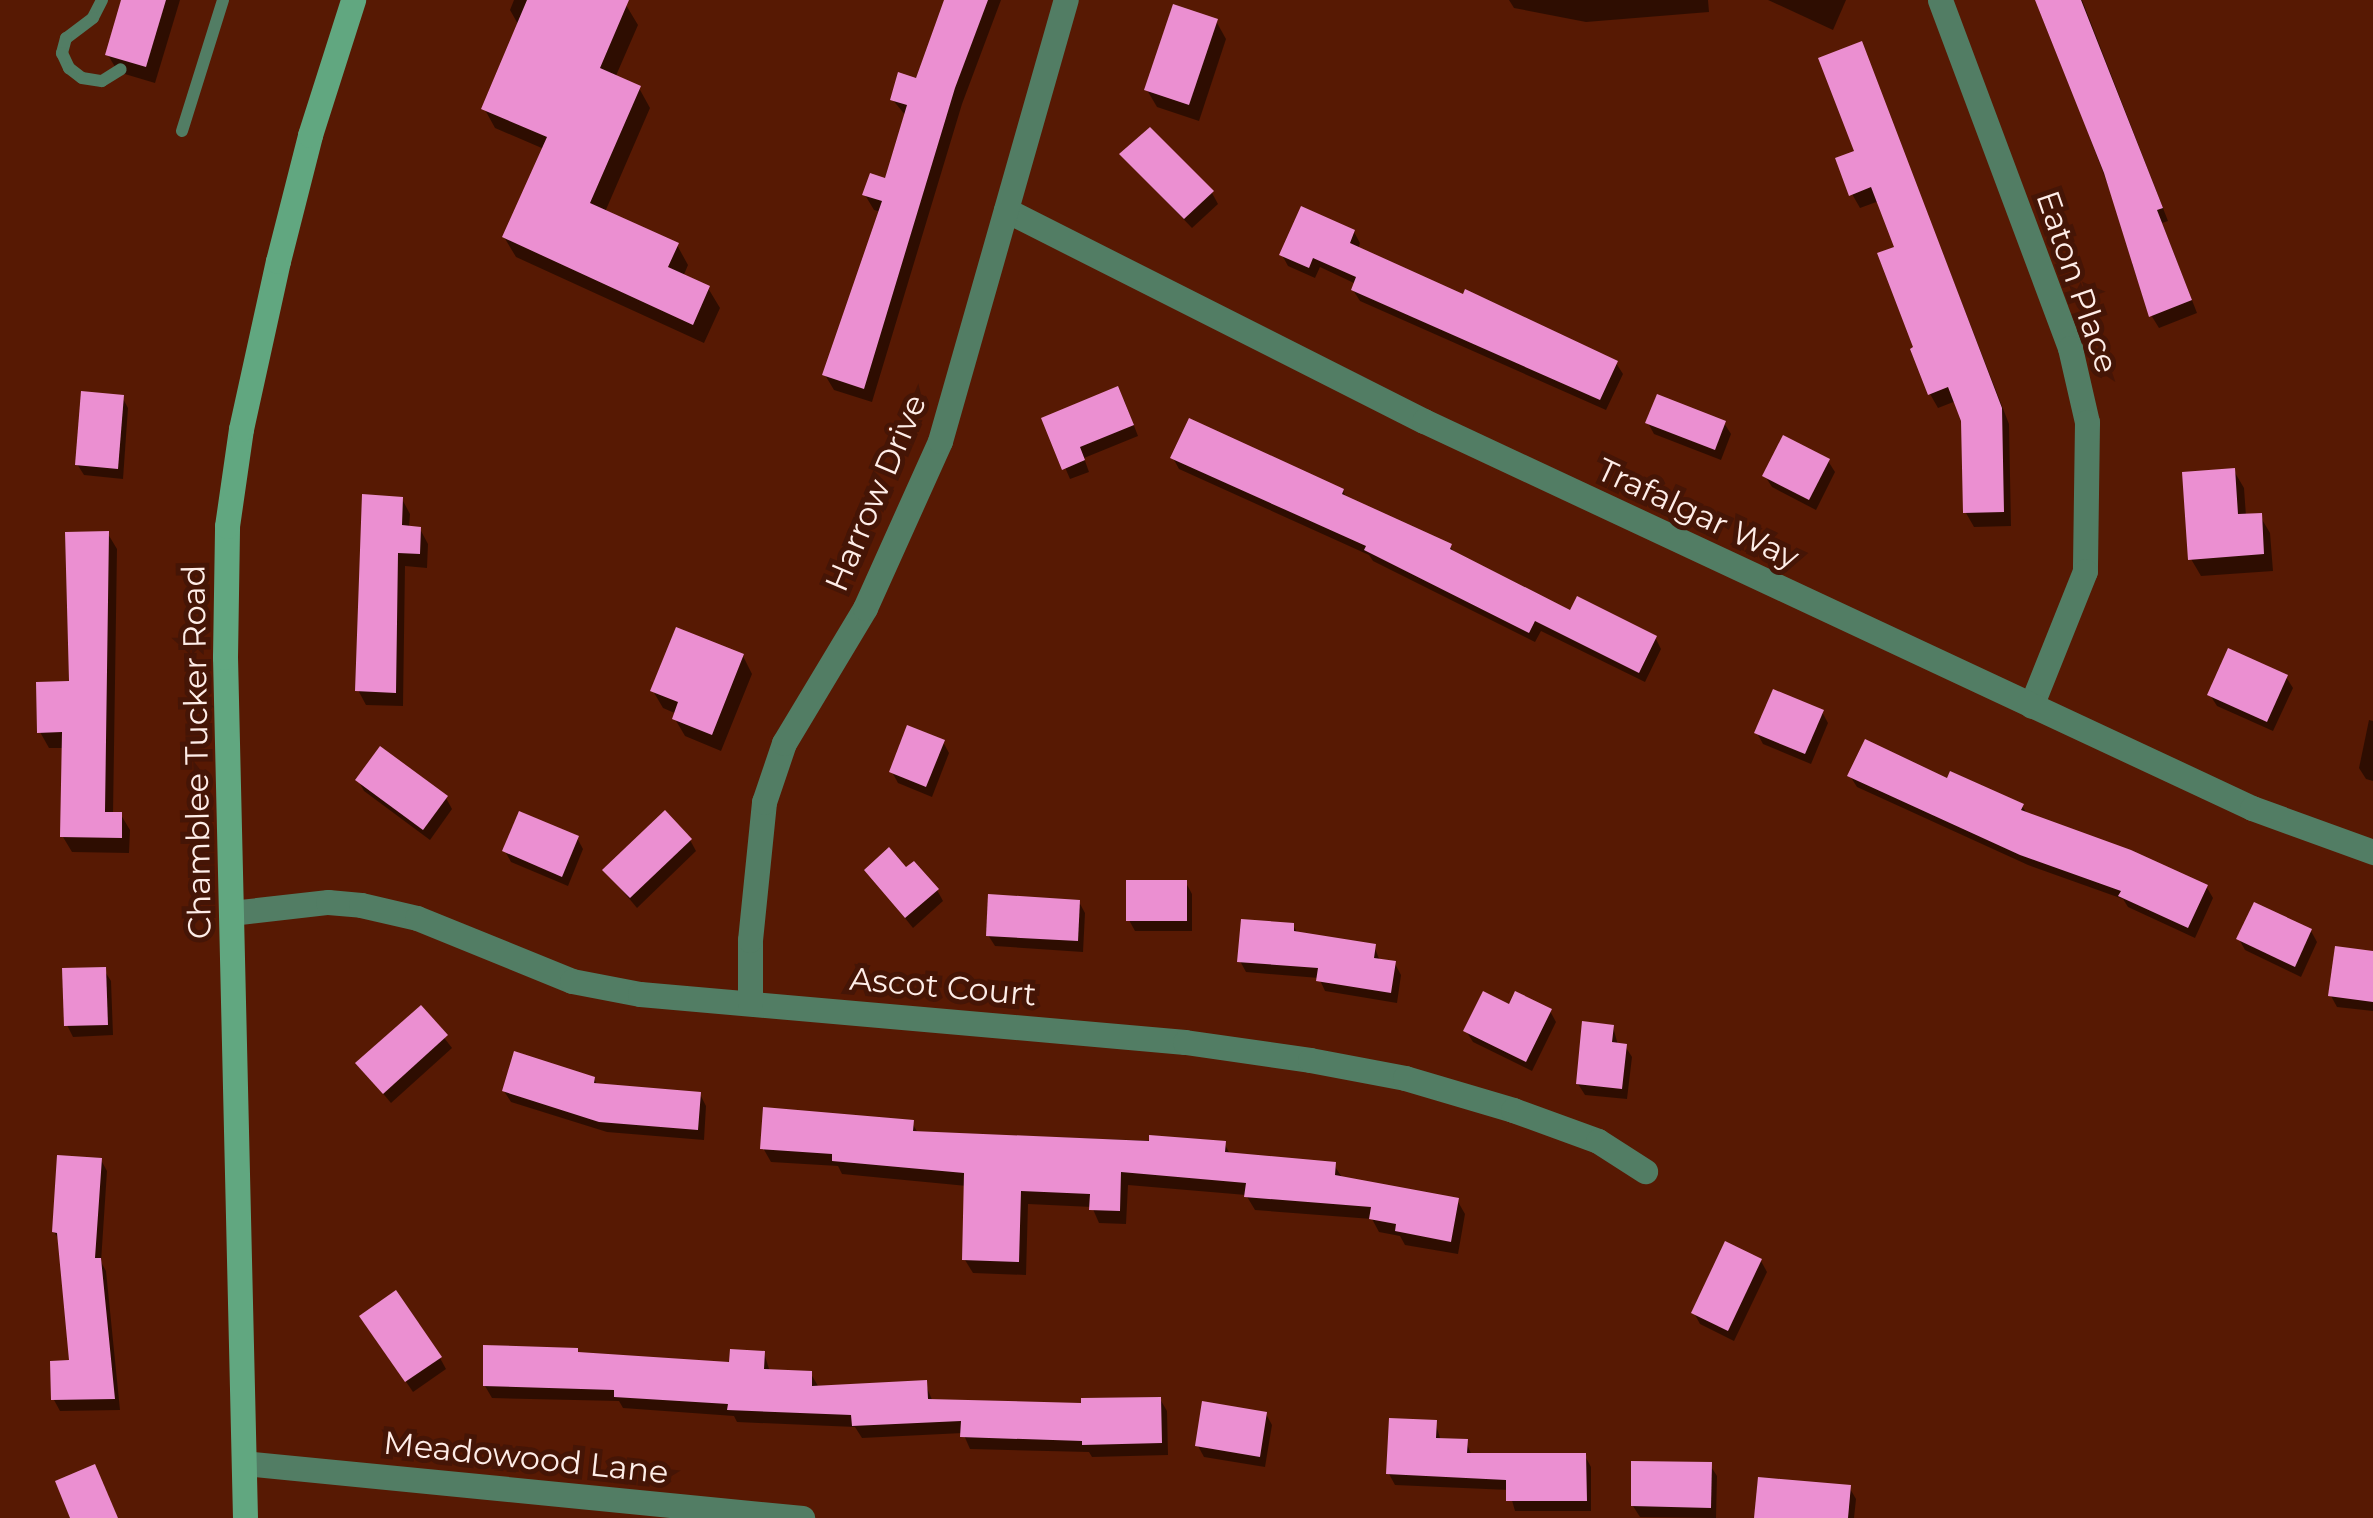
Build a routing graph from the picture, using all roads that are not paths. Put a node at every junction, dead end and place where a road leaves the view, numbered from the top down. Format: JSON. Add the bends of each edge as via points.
{"nodes":[{"id":1,"x":102,"y":0,"type":"edge"},
{"id":2,"x":223,"y":0,"type":"edge"},
{"id":3,"x":353,"y":0,"type":"edge"},
{"id":4,"x":1066,"y":0,"type":"edge"},
{"id":5,"x":1940,"y":0,"type":"edge"},
{"id":6,"x":120,"y":69,"type":"dead end"},
{"id":7,"x":182,"y":130,"type":"dead end"},
{"id":8,"x":1006,"y":210,"type":"junction"},
{"id":9,"x":2031,"y":706,"type":"junction"},
{"id":10,"x":2373,"y":852,"type":"edge"},
{"id":11,"x":231,"y":913,"type":"junction"},
{"id":12,"x":750,"y":1003,"type":"junction"},
{"id":13,"x":1645,"y":1171,"type":"dead end"},
{"id":14,"x":244,"y":1463,"type":"junction"},
{"id":15,"x":245,"y":1518,"type":"edge"},
{"id":16,"x":802,"y":1518,"type":"edge"}],
"edges":[{"from":1,"to":6,"type":"lane","via":[[93,18],[66,38],[62,53],[82,78],[102,82]]},
{"from":2,"to":7,"type":"lane"},
{"from":3,"to":11,"type":"main road","name":"Chamblee Tucker Road","via":[[278,261],[227,526]]},
{"from":4,"to":8,"type":"street","name":"Harrow Drive"},
{"from":5,"to":9,"type":"street","name":"Eaton Place","via":[[2070,348],[2087,422],[2085,572]]},
{"from":8,"to":9,"type":"street","name":"Trafalgar Way","via":[[1424,421]]},
{"from":8,"to":12,"type":"street","name":"Harrow Drive","via":[[940,441],[865,608],[784,743],[764,802]]},
{"from":9,"to":10,"type":"street","name":"Trafalgar Way","via":[[2252,808]]},
{"from":11,"to":12,"type":"street","name":"Ascot Court","via":[[360,904],[417,918],[572,981]]},
{"from":11,"to":14,"type":"main road","name":"Chamblee Tucker Road"},
{"from":12,"to":13,"type":"street","name":"Ascot Court","via":[[1185,1042],[1405,1078],[1598,1142]]},
{"from":14,"to":15,"type":"main road","name":"Chamblee Tucker Road"},
{"from":14,"to":16,"type":"street","name":"Meadowood Lane"}]}
